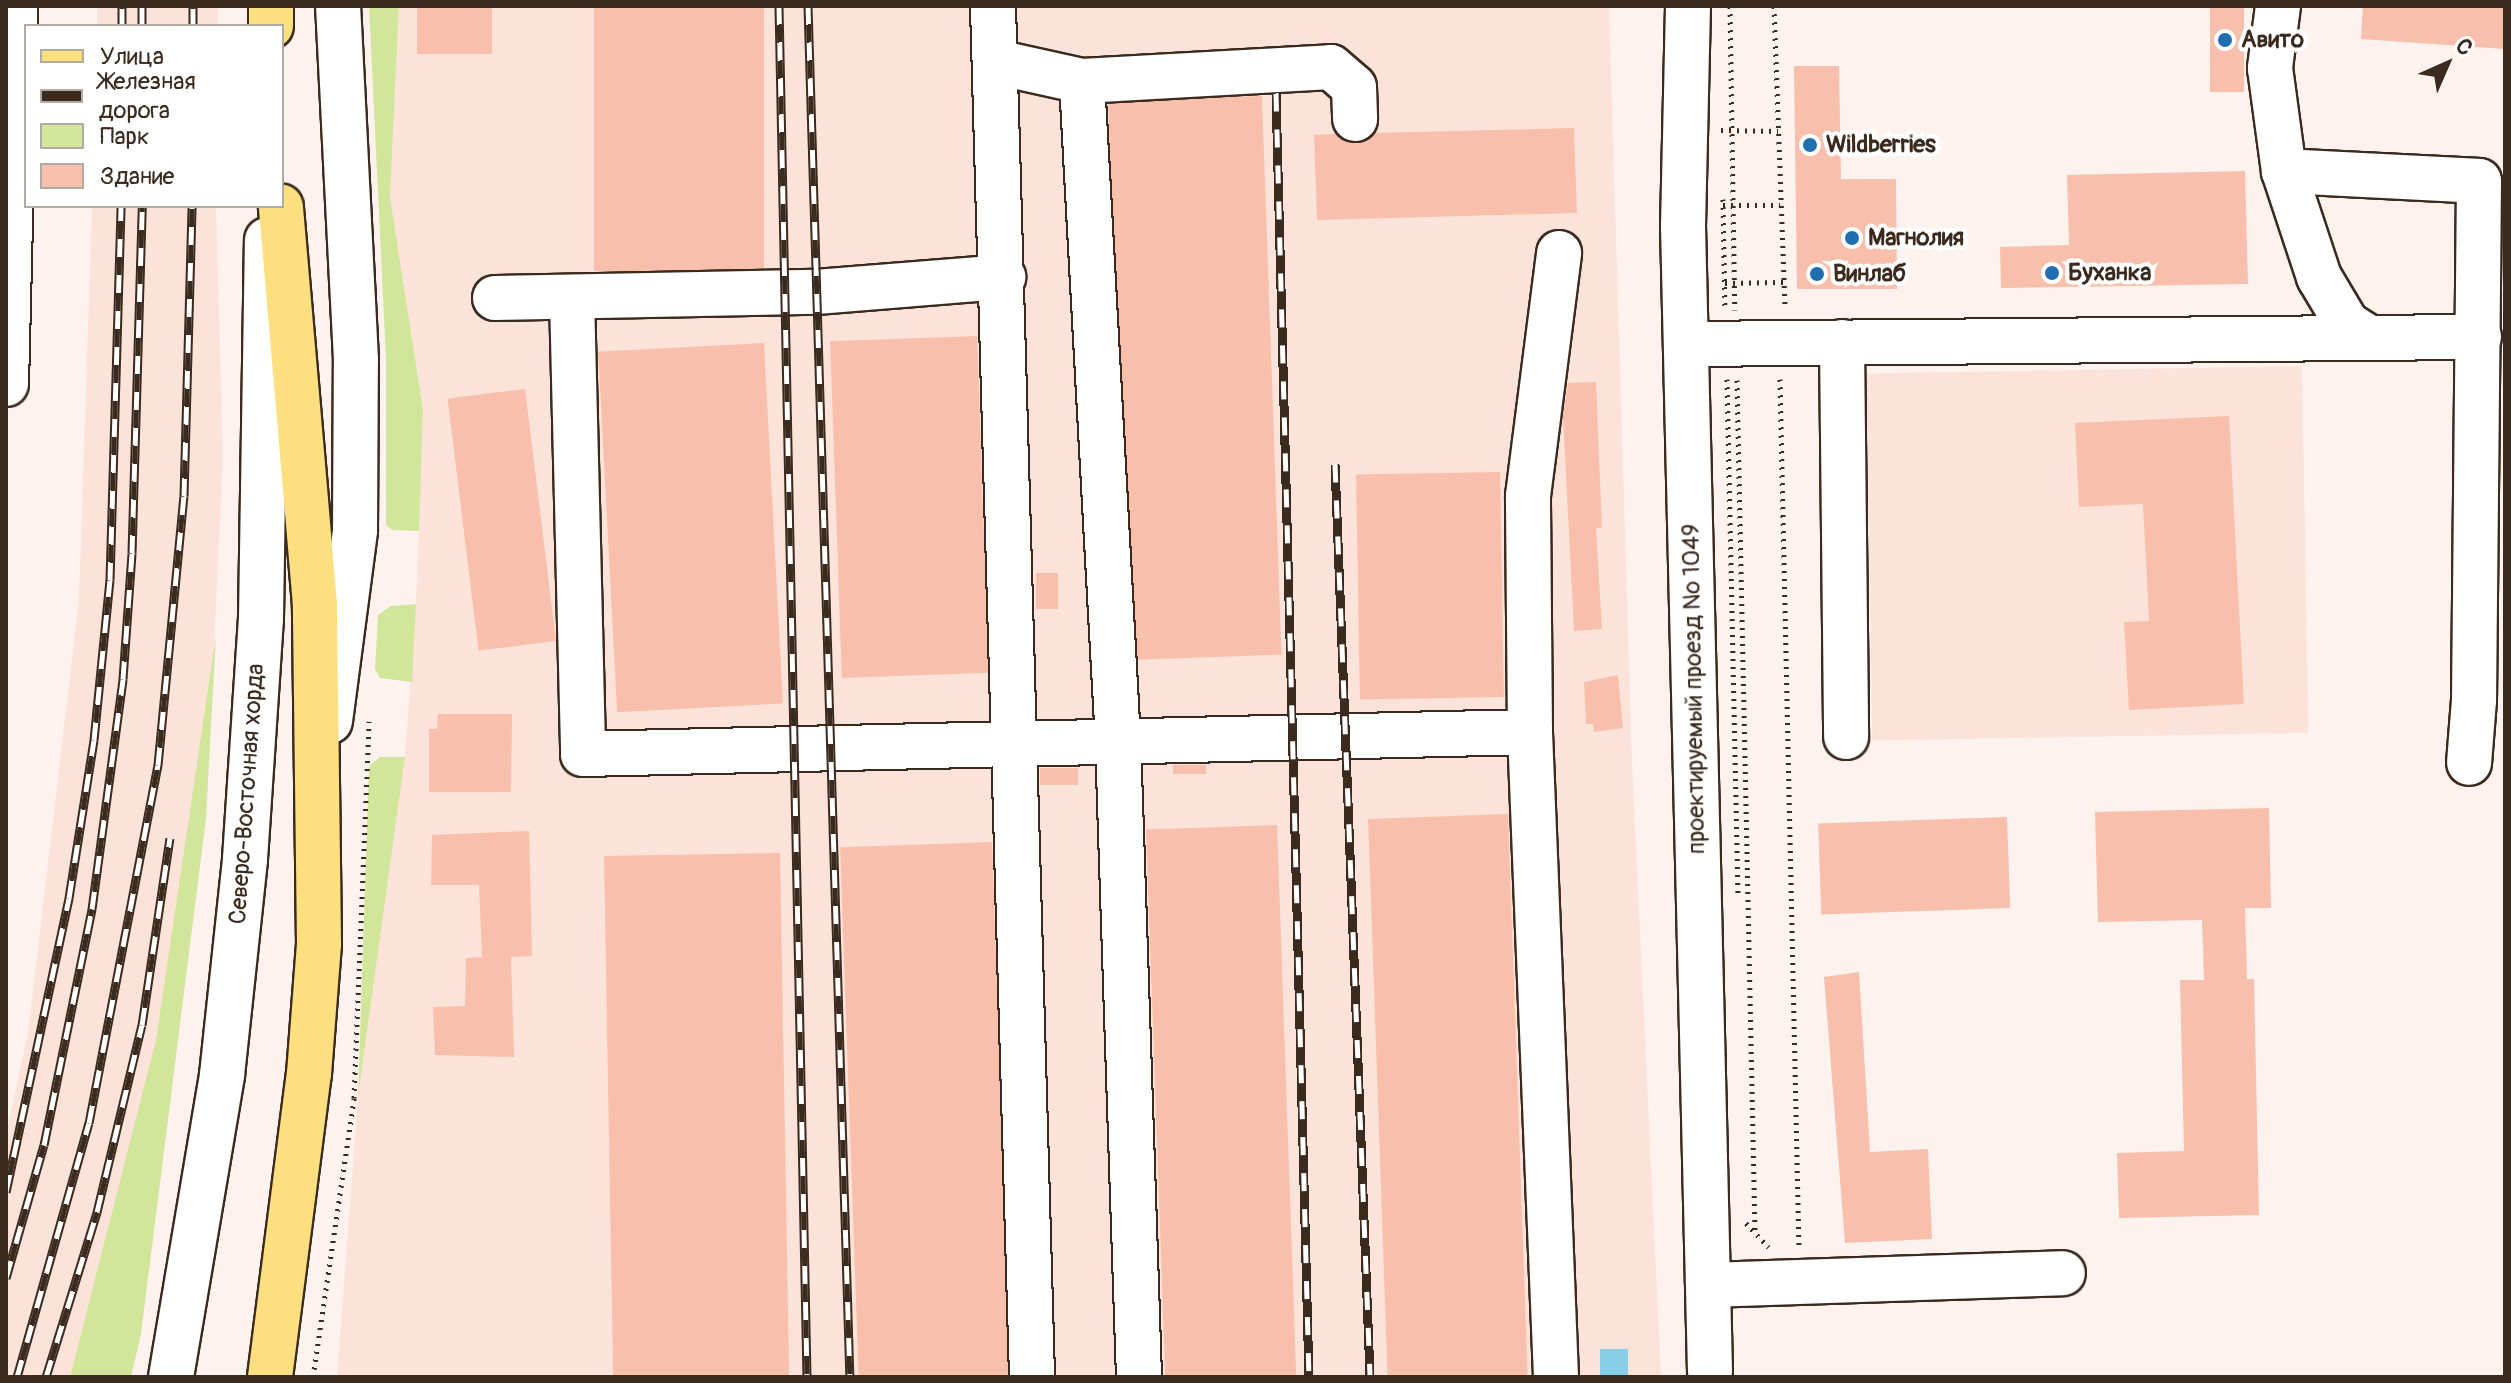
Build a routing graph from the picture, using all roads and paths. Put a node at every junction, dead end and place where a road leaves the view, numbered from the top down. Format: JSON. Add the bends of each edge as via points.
{"nodes":[{"id":1,"x":15,"y":6,"type":"edge"},
{"id":2,"x":338,"y":6,"type":"edge"},
{"id":3,"x":993,"y":6,"type":"edge"},
{"id":4,"x":1688,"y":6,"type":"edge"},
{"id":5,"x":1730,"y":6,"type":"edge"},
{"id":6,"x":1774,"y":6,"type":"edge"},
{"id":7,"x":2278,"y":6,"type":"edge"},
{"id":8,"x":996,"y":62,"type":"junction"},
{"id":9,"x":1082,"y":81,"type":"junction"},
{"id":10,"x":1721,"y":114,"type":"dead end"},
{"id":11,"x":1355,"y":119,"type":"dead end"},
{"id":12,"x":1721,"y":130,"type":"junction"},
{"id":13,"x":1732,"y":130,"type":"junction"},
{"id":14,"x":1778,"y":131,"type":"junction"},
{"id":15,"x":1722,"y":145,"type":"dead end"},
{"id":16,"x":2284,"y":171,"type":"junction"},
{"id":17,"x":1723,"y":190,"type":"dead end"},
{"id":18,"x":1723,"y":205,"type":"junction"},
{"id":19,"x":1733,"y":205,"type":"junction"},
{"id":20,"x":1780,"y":205,"type":"junction"},
{"id":21,"x":267,"y":208,"type":"edge"},
{"id":22,"x":281,"y":208,"type":"edge"},
{"id":23,"x":1559,"y":253,"type":"dead end"},
{"id":24,"x":1003,"y":277,"type":"junction"},
{"id":25,"x":2319,"y":277,"type":"junction"},
{"id":26,"x":1783,"y":282,"type":"junction"},
{"id":27,"x":1725,"y":283,"type":"junction"},
{"id":28,"x":1734,"y":283,"type":"junction"},
{"id":29,"x":572,"y":297,"type":"junction"},
{"id":30,"x":495,"y":298,"type":"dead end"},
{"id":31,"x":1800,"y":307,"type":"dead end"},
{"id":32,"x":2366,"y":336,"type":"junction"},
{"id":33,"x":2479,"y":337,"type":"junction"},
{"id":34,"x":1842,"y":342,"type":"junction"},
{"id":35,"x":1716,"y":344,"type":"junction"},
{"id":36,"x":2251,"y":346,"type":"junction"},
{"id":37,"x":1780,"y":374,"type":"dead end"},
{"id":38,"x":6,"y":384,"type":"edge"},
{"id":39,"x":243,"y":609,"type":"dead end"},
{"id":40,"x":2490,"y":701,"type":"edge"},
{"id":41,"x":1530,"y":732,"type":"junction"},
{"id":42,"x":1846,"y":737,"type":"dead end"},
{"id":43,"x":1118,"y":741,"type":"junction"},
{"id":44,"x":1011,"y":744,"type":"junction"},
{"id":45,"x":2469,"y":763,"type":"dead end"},
{"id":46,"x":320,"y":791,"type":"junction"},
{"id":47,"x":1746,"y":1226,"type":"dead end"},
{"id":48,"x":1755,"y":1235,"type":"dead end"},
{"id":49,"x":1815,"y":1254,"type":"dead end"},
{"id":50,"x":2063,"y":1273,"type":"dead end"},
{"id":51,"x":1708,"y":1285,"type":"junction"},
{"id":52,"x":323,"y":1324,"type":"dead end"},
{"id":53,"x":1710,"y":1372,"type":"dead end"},
{"id":54,"x":149,"y":1377,"type":"edge"},
{"id":55,"x":171,"y":1377,"type":"edge"},
{"id":56,"x":270,"y":1377,"type":"edge"},
{"id":57,"x":313,"y":1377,"type":"edge"},
{"id":58,"x":1032,"y":1377,"type":"edge"},
{"id":59,"x":1139,"y":1377,"type":"edge"},
{"id":60,"x":1556,"y":1377,"type":"edge"}],
"edges":[{"from":1,"to":38,"type":"street"},
{"from":2,"to":46,"type":"street","via":[[356,360],[355,530]]},
{"from":3,"to":8,"type":"street"},
{"from":4,"to":35,"type":"street","name":"проектируемый проезд № 1049"},
{"from":5,"to":13,"type":"path"},
{"from":6,"to":14,"type":"path"},
{"from":7,"to":16,"type":"street","via":[[2270,68]]},
{"from":8,"to":9,"type":"street"},
{"from":8,"to":24,"type":"street"},
{"from":9,"to":11,"type":"street","via":[[1331,67],[1354,87]]},
{"from":9,"to":43,"type":"street"},
{"from":10,"to":12,"type":"path"},
{"from":12,"to":13,"type":"path"},
{"from":12,"to":15,"type":"path"},
{"from":13,"to":14,"type":"path"},
{"from":13,"to":19,"type":"path"},
{"from":14,"to":20,"type":"path"},
{"from":16,"to":25,"type":"street"},
{"from":16,"to":33,"type":"street","via":[[2479,181]]},
{"from":17,"to":18,"type":"path"},
{"from":18,"to":19,"type":"path"},
{"from":18,"to":27,"type":"path"},
{"from":19,"to":20,"type":"path"},
{"from":19,"to":28,"type":"path"},
{"from":20,"to":26,"type":"path"},
{"from":21,"to":55,"type":"street","name":"Северо-Восточная хорда","via":[[261,618],[245,859],[222,1075]]},
{"from":22,"to":46,"type":"main road","via":[[315,605]]},
{"from":23,"to":41,"type":"street","via":[[1528,496]]},
{"from":24,"to":29,"type":"street","via":[[816,292]]},
{"from":24,"to":44,"type":"street"},
{"from":25,"to":32,"type":"street","via":[[2347,324]]},
{"from":25,"to":36,"type":"street","via":[[2311,298]]},
{"from":26,"to":28,"type":"path"},
{"from":26,"to":31,"type":"path","via":[[1784,307]]},
{"from":27,"to":28,"type":"path"},
{"from":27,"to":35,"type":"path"},
{"from":28,"to":35,"type":"path"},
{"from":29,"to":30,"type":"street"},
{"from":29,"to":44,"type":"street","via":[[583,754]]},
{"from":32,"to":33,"type":"street"},
{"from":32,"to":36,"type":"street"},
{"from":33,"to":40,"type":"street"},
{"from":34,"to":35,"type":"street"},
{"from":34,"to":36,"type":"street"},
{"from":34,"to":42,"type":"street"},
{"from":35,"to":47,"type":"path"},
{"from":35,"to":48,"type":"path"},
{"from":35,"to":51,"type":"street","name":"проектируемый проезд № 1049"},
{"from":37,"to":49,"type":"path","via":[[1799,1254]]},
{"from":39,"to":54,"type":"street","via":[[203,1067]]},
{"from":40,"to":45,"type":"street"},
{"from":41,"to":43,"type":"street"},
{"from":41,"to":60,"type":"street"},
{"from":43,"to":44,"type":"street"},
{"from":43,"to":59,"type":"street"},
{"from":44,"to":58,"type":"street"},
{"from":46,"to":56,"type":"main road","via":[[319,944],[309,1074]]},
{"from":50,"to":51,"type":"street"},
{"from":51,"to":53,"type":"street","name":"проектируемый проезд № 1049"},
{"from":52,"to":57,"type":"path"}]}
